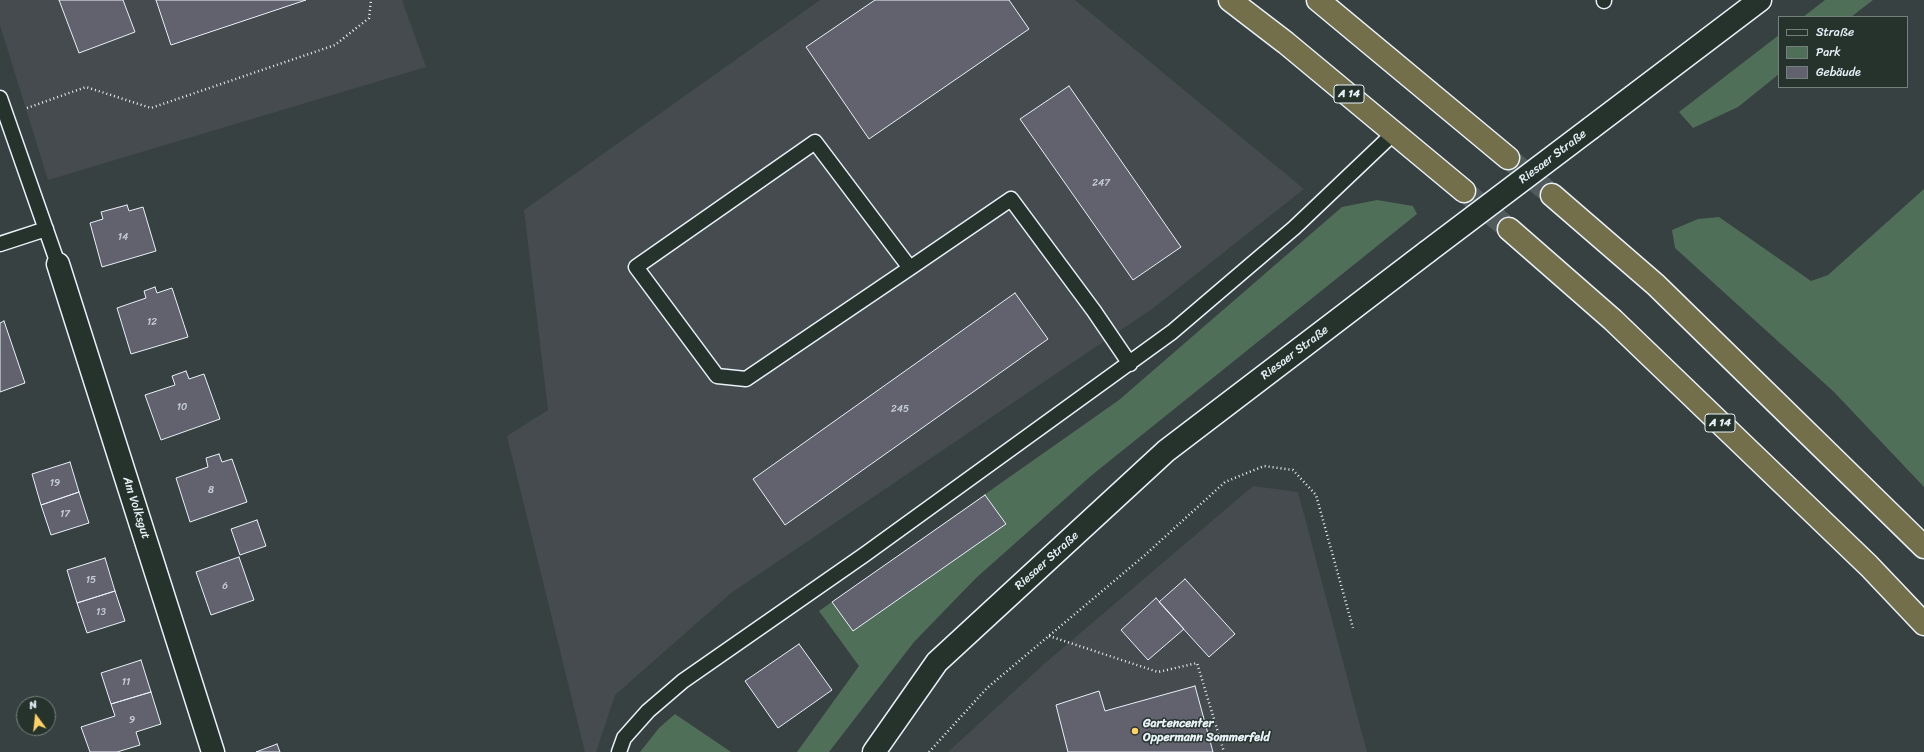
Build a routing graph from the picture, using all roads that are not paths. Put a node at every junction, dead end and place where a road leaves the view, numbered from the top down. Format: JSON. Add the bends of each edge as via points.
{"nodes":[{"id":1,"x":1230,"y":0,"type":"edge"},
{"id":2,"x":1318,"y":0,"type":"edge"},
{"id":3,"x":1760,"y":0,"type":"edge"},
{"id":4,"x":0,"y":98,"type":"edge"},
{"id":5,"x":1394,"y":132,"type":"junction"},
{"id":6,"x":1508,"y":158,"type":"tunnel mouth"},
{"id":7,"x":1464,"y":191,"type":"tunnel mouth"},
{"id":8,"x":1552,"y":195,"type":"tunnel mouth"},
{"id":9,"x":46,"y":229,"type":"junction"},
{"id":10,"x":1509,"y":229,"type":"tunnel mouth"},
{"id":11,"x":0,"y":244,"type":"edge"},
{"id":12,"x":58,"y":264,"type":"joint"},
{"id":13,"x":910,"y":268,"type":"junction"},
{"id":14,"x":1130,"y":364,"type":"junction"},
{"id":15,"x":1924,"y":547,"type":"edge"},
{"id":16,"x":1924,"y":624,"type":"edge"},
{"id":17,"x":214,"y":752,"type":"edge"},
{"id":18,"x":618,"y":752,"type":"edge"},
{"id":19,"x":874,"y":752,"type":"edge"}],
"edges":[{"from":1,"to":5,"type":"highway","number":"A 14"},
{"from":2,"to":6,"type":"highway"},
{"from":3,"to":19,"type":"main road","name":"Riesaer Straße","bridge":true,"via":[[1160,457],[937,662]]},
{"from":4,"to":9,"type":"lane"},
{"from":5,"to":7,"type":"highway","number":"A 14"},
{"from":5,"to":14,"type":"lane","via":[[1294,228],[1172,332]]},
{"from":8,"to":15,"type":"highway","via":[[1656,285]]},
{"from":9,"to":11,"type":"lane"},
{"from":9,"to":12,"type":"lane"},
{"from":10,"to":16,"type":"highway","number":"A 14","via":[[1613,320],[1869,566]]},
{"from":12,"to":17,"type":"main road","name":"Am Volksgut"},
{"from":13,"to":13,"type":"lane","via":[[746,379],[717,376],[636,267],[815,142]]},
{"from":13,"to":14,"type":"lane","via":[[1011,199]]},
{"from":14,"to":18,"type":"lane","via":[[870,551],[683,681],[648,711],[624,738]]}]}
